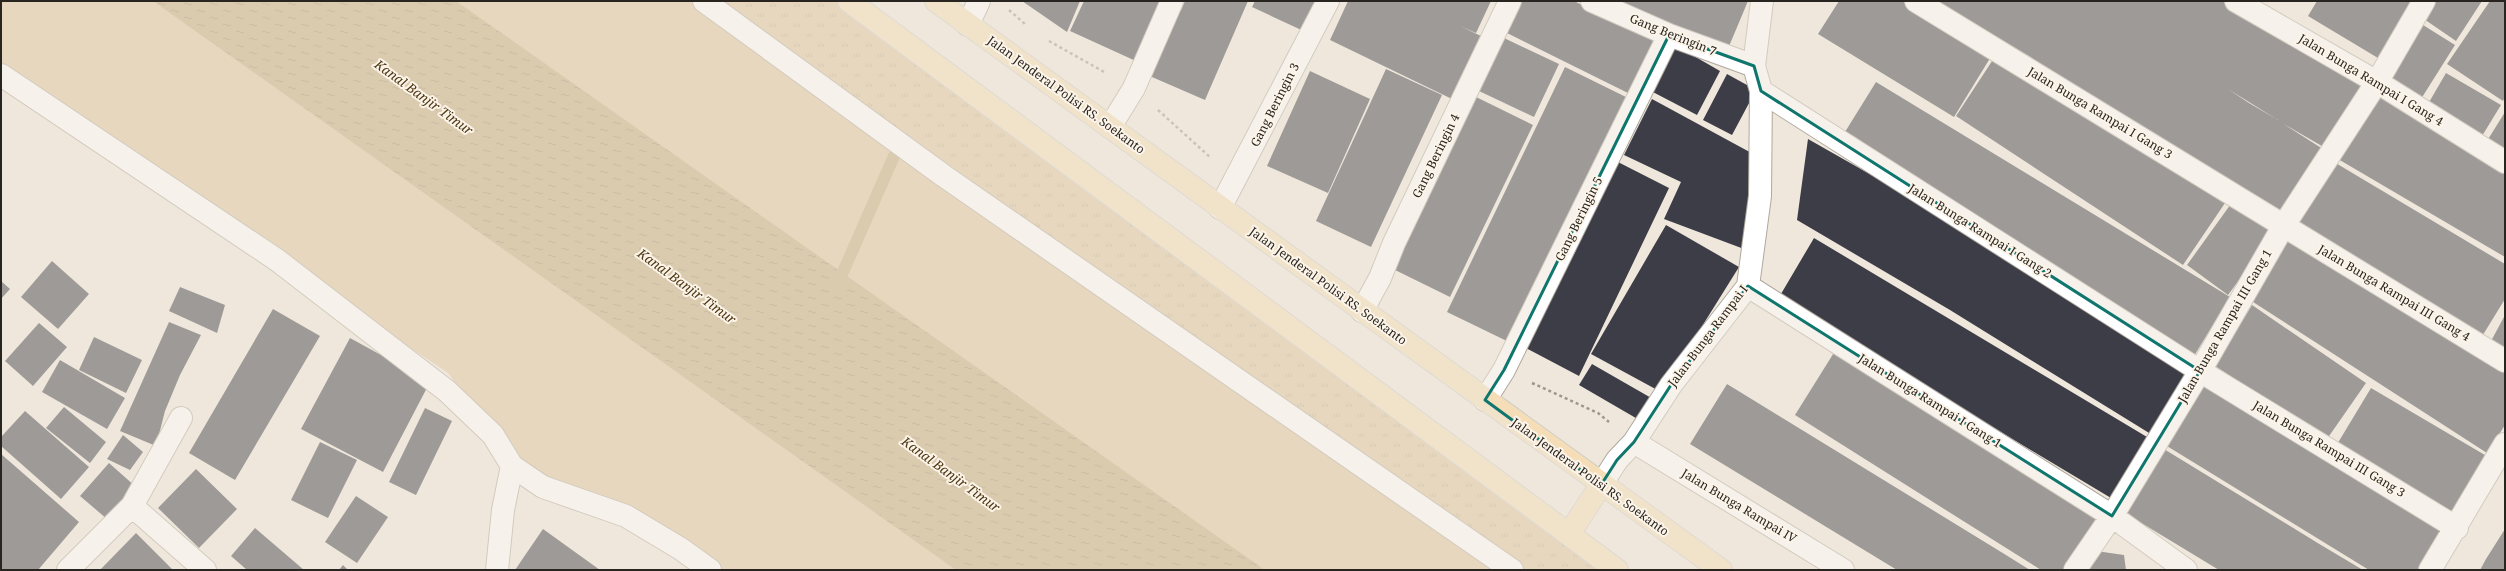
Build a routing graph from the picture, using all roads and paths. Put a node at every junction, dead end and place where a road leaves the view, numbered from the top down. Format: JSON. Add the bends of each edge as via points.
{"nodes":[{"id":1,"x":704,"y":1,"type":"edge"},
{"id":2,"x":849,"y":1,"type":"edge"},
{"id":3,"x":936,"y":1,"type":"edge"},
{"id":4,"x":979,"y":1,"type":"edge"},
{"id":5,"x":1172,"y":1,"type":"edge"},
{"id":6,"x":1328,"y":1,"type":"edge"},
{"id":7,"x":1510,"y":1,"type":"edge"},
{"id":8,"x":1592,"y":1,"type":"edge"},
{"id":9,"x":1762,"y":1,"type":"edge"},
{"id":10,"x":1916,"y":1,"type":"edge"},
{"id":11,"x":2236,"y":1,"type":"edge"},
{"id":12,"x":2424,"y":1,"type":"edge"},
{"id":13,"x":1004,"y":6,"type":"dead end"},
{"id":14,"x":968,"y":25,"type":"junction"},
{"id":15,"x":1028,"y":26,"type":"dead end"},
{"id":16,"x":1669,"y":35,"type":"junction"},
{"id":17,"x":1046,"y":40,"type":"dead end"},
{"id":18,"x":1754,"y":66,"type":"junction"},
{"id":19,"x":1,"y":75,"type":"edge"},
{"id":20,"x":2377,"y":82,"type":"junction"},
{"id":21,"x":1134,"y":88,"type":"junction"},
{"id":22,"x":1761,"y":91,"type":"junction"},
{"id":23,"x":1110,"y":127,"type":"junction"},
{"id":24,"x":2505,"y":162,"type":"edge"},
{"id":25,"x":1236,"y":180,"type":"junction"},
{"id":26,"x":1220,"y":208,"type":"junction"},
{"id":27,"x":2284,"y":225,"type":"junction"},
{"id":28,"x":1748,"y":286,"type":"junction"},
{"id":29,"x":1362,"y":311,"type":"junction"},
{"id":30,"x":2505,"y":360,"type":"edge"},
{"id":31,"x":2200,"y":371,"type":"junction"},
{"id":32,"x":1485,"y":400,"type":"junction"},
{"id":33,"x":181,"y":418,"type":"dead end"},
{"id":34,"x":1634,"y":442,"type":"junction"},
{"id":35,"x":2505,"y":444,"type":"edge"},
{"id":36,"x":512,"y":466,"type":"junction"},
{"id":37,"x":1601,"y":485,"type":"junction"},
{"id":38,"x":132,"y":506,"type":"junction"},
{"id":39,"x":2112,"y":516,"type":"junction"},
{"id":40,"x":2457,"y":528,"type":"junction"},
{"id":41,"x":1569,"y":534,"type":"junction"},
{"id":42,"x":68,"y":570,"type":"edge"},
{"id":43,"x":205,"y":570,"type":"edge"},
{"id":44,"x":497,"y":570,"type":"edge"},
{"id":45,"x":710,"y":570,"type":"edge"},
{"id":46,"x":1512,"y":570,"type":"edge"},
{"id":47,"x":1618,"y":570,"type":"edge"},
{"id":48,"x":1721,"y":570,"type":"edge"},
{"id":49,"x":1843,"y":570,"type":"edge"},
{"id":50,"x":2075,"y":570,"type":"edge"},
{"id":51,"x":2186,"y":570,"type":"edge"},
{"id":52,"x":2430,"y":570,"type":"edge"}],
"edges":[{"from":1,"to":46,"type":"street","via":[[944,176]]},
{"from":2,"to":41,"type":"main road"},
{"from":3,"to":14,"type":"main road","name":"Jalan Jenderal Polisi RS. Soekanto"},
{"from":4,"to":14,"type":"street"},
{"from":5,"to":21,"type":"street"},
{"from":6,"to":25,"type":"street","name":"Gang Beringin 3"},
{"from":7,"to":29,"type":"street","name":"Gang Beringin 4","via":[[1394,243],[1380,278]]},
{"from":8,"to":16,"type":"street","name":"Gang Beringin 7"},
{"from":9,"to":18,"type":"street","name":"Jalan Bunga Rampai I"},
{"from":10,"to":27,"type":"street","name":"Jalan Bunga Rampai I Gang 3"},
{"from":11,"to":20,"type":"street","name":"Jalan Bunga Rampai I Gang 4"},
{"from":12,"to":20,"type":"street","name":"Jalan Bunga Rampai III Gang 1"},
{"from":13,"to":15,"type":"path"},
{"from":14,"to":23,"type":"main road","name":"Jalan Jenderal Polisi RS. Soekanto"},
{"from":16,"to":18,"type":"street","name":"Gang Beringin 7"},
{"from":16,"to":32,"type":"street","name":"Gang Beringin 5","via":[[1504,370]]},
{"from":17,"to":21,"type":"path"},
{"from":18,"to":22,"type":"street","name":"Jalan Bunga Rampai I"},
{"from":19,"to":36,"type":"street","via":[[283,265],[447,391],[493,435]]},
{"from":20,"to":24,"type":"street","name":"Jalan Bunga Rampai I Gang 4"},
{"from":20,"to":27,"type":"street","name":"Jalan Bunga Rampai III Gang 1"},
{"from":21,"to":23,"type":"street"},
{"from":21,"to":25,"type":"path"},
{"from":22,"to":28,"type":"street","name":"Jalan Bunga Rampai I","via":[[1760,196]]},
{"from":22,"to":31,"type":"street","name":"Jalan Bunga Rampai I Gang 2"},
{"from":23,"to":26,"type":"main road","name":"Jalan Jenderal Polisi RS. Soekanto"},
{"from":25,"to":26,"type":"street","name":"Gang Beringin 3"},
{"from":26,"to":29,"type":"main road","name":"Jalan Jenderal Polisi RS. Soekanto"},
{"from":27,"to":30,"type":"street","name":"Jalan Bunga Rampai III Gang 4"},
{"from":27,"to":31,"type":"street","name":"Jalan Bunga Rampai III Gang 1"},
{"from":28,"to":34,"type":"street","name":"Jalan Bunga Rampai I","via":[[1671,385]]},
{"from":28,"to":39,"type":"street","name":"Jalan Bunga Rampai I Gang 1"},
{"from":29,"to":32,"type":"main road","name":"Jalan Jenderal Polisi RS. Soekanto"},
{"from":31,"to":39,"type":"street","name":"Jalan Bunga Rampai III Gang 1"},
{"from":31,"to":40,"type":"street","name":"Jalan Bunga Rampai III Gang 3"},
{"from":32,"to":37,"type":"main road","name":"Jalan Jenderal Polisi RS. Soekanto"},
{"from":33,"to":38,"type":"street"},
{"from":34,"to":37,"type":"street","name":"Jalan Bunga Rampai I","via":[[1617,460]]},
{"from":34,"to":49,"type":"street","name":"Jalan Bunga Rampai IV"},
{"from":35,"to":40,"type":"street"},
{"from":36,"to":44,"type":"street","via":[[503,510]]},
{"from":36,"to":45,"type":"street","via":[[543,487],[626,516]]},
{"from":37,"to":41,"type":"main road"},
{"from":37,"to":48,"type":"main road","name":"Jalan Jenderal Polisi RS. Soekanto"},
{"from":38,"to":42,"type":"street"},
{"from":38,"to":43,"type":"street"},
{"from":39,"to":50,"type":"street","name":"Jalan Bunga Rampai III Gang 1"},
{"from":39,"to":51,"type":"street","name":"Jalan Bunga Rampai I Gang 1"},
{"from":40,"to":52,"type":"street"},
{"from":41,"to":47,"type":"main road"}]}
